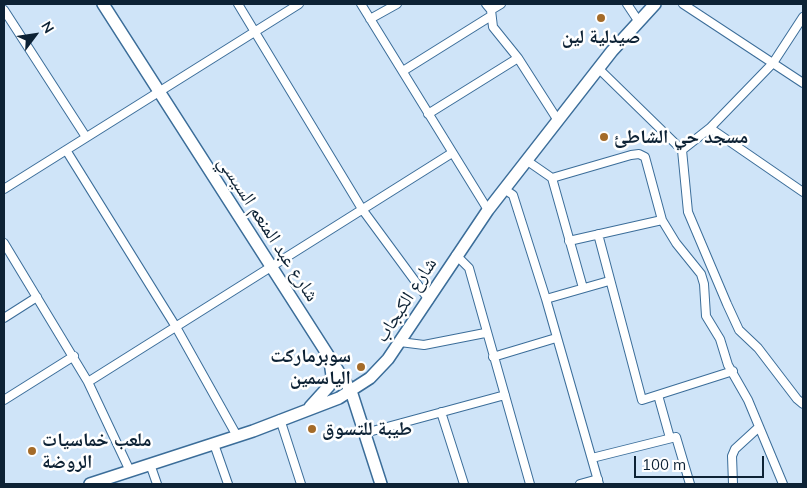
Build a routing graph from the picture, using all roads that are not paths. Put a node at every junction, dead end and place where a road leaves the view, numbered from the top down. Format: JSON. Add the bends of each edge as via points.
{"nodes":[{"id":1,"x":103,"y":4,"type":"edge"},
{"id":2,"x":238,"y":4,"type":"edge"},
{"id":3,"x":299,"y":4,"type":"edge"},
{"id":4,"x":361,"y":4,"type":"edge"},
{"id":5,"x":397,"y":4,"type":"edge"},
{"id":6,"x":501,"y":4,"type":"edge"},
{"id":7,"x":627,"y":4,"type":"edge"},
{"id":8,"x":655,"y":4,"type":"edge"},
{"id":9,"x":683,"y":4,"type":"edge"},
{"id":10,"x":4,"y":10,"type":"edge"},
{"id":11,"x":490,"y":10,"type":"edge"},
{"id":12,"x":803,"y":17,"type":"edge"},
{"id":13,"x":370,"y":19,"type":"junction"},
{"id":14,"x":639,"y":22,"type":"junction"},
{"id":15,"x":256,"y":31,"type":"junction"},
{"id":16,"x":518,"y":58,"type":"junction"},
{"id":17,"x":773,"y":63,"type":"junction"},
{"id":18,"x":598,"y":68,"type":"junction"},
{"id":19,"x":404,"y":71,"type":"junction"},
{"id":20,"x":803,"y":83,"type":"edge"},
{"id":21,"x":158,"y":92,"type":"junction"},
{"id":22,"x":428,"y":114,"type":"junction"},
{"id":23,"x":557,"y":119,"type":"junction"},
{"id":24,"x":710,"y":128,"type":"junction"},
{"id":25,"x":86,"y":137,"type":"junction"},
{"id":26,"x":66,"y":150,"type":"junction"},
{"id":27,"x":682,"y":150,"type":"junction"},
{"id":28,"x":452,"y":153,"type":"junction"},
{"id":29,"x":526,"y":160,"type":"junction"},
{"id":30,"x":552,"y":178,"type":"junction"},
{"id":31,"x":4,"y":189,"type":"edge"},
{"id":32,"x":504,"y":189,"type":"junction"},
{"id":33,"x":803,"y":192,"type":"edge"},
{"id":34,"x":362,"y":209,"type":"junction"},
{"id":35,"x":488,"y":210,"type":"junction"},
{"id":36,"x":662,"y":220,"type":"junction"},
{"id":37,"x":598,"y":234,"type":"junction"},
{"id":38,"x":569,"y":241,"type":"junction"},
{"id":39,"x":4,"y":244,"type":"edge"},
{"id":40,"x":456,"y":255,"type":"junction"},
{"id":41,"x":271,"y":266,"type":"junction"},
{"id":42,"x":609,"y":281,"type":"junction"},
{"id":43,"x":583,"y":288,"type":"junction"},
{"id":44,"x":37,"y":297,"type":"junction"},
{"id":45,"x":546,"y":299,"type":"junction"},
{"id":46,"x":429,"y":300,"type":"junction"},
{"id":47,"x":4,"y":318,"type":"edge"},
{"id":48,"x":176,"y":327,"type":"junction"},
{"id":49,"x":485,"y":333,"type":"junction"},
{"id":50,"x":556,"y":338,"type":"junction"},
{"id":51,"x":400,"y":342,"type":"junction"},
{"id":52,"x":74,"y":356,"type":"junction"},
{"id":53,"x":329,"y":356,"type":"junction"},
{"id":54,"x":493,"y":357,"type":"junction"},
{"id":55,"x":733,"y":371,"type":"junction"},
{"id":56,"x":88,"y":382,"type":"junction"},
{"id":57,"x":351,"y":391,"type":"junction"},
{"id":58,"x":505,"y":395,"type":"junction"},
{"id":59,"x":658,"y":395,"type":"junction"},
{"id":60,"x":4,"y":400,"type":"edge"},
{"id":61,"x":803,"y":404,"type":"edge"},
{"id":62,"x":309,"y":408,"type":"junction"},
{"id":63,"x":441,"y":412,"type":"junction"},
{"id":64,"x":280,"y":419,"type":"junction"},
{"id":65,"x":759,"y":427,"type":"junction"},
{"id":66,"x":366,"y":433,"type":"junction"},
{"id":67,"x":237,"y":436,"type":"junction"},
{"id":68,"x":670,"y":438,"type":"junction"},
{"id":69,"x":214,"y":444,"type":"junction"},
{"id":70,"x":592,"y":458,"type":"junction"},
{"id":71,"x":150,"y":464,"type":"junction"},
{"id":72,"x":130,"y":471,"type":"junction"},
{"id":73,"x":598,"y":482,"type":"edge"},
{"id":74,"x":90,"y":484,"type":"edge"},
{"id":75,"x":158,"y":484,"type":"edge"},
{"id":76,"x":228,"y":484,"type":"edge"},
{"id":77,"x":302,"y":484,"type":"edge"},
{"id":78,"x":381,"y":484,"type":"edge"},
{"id":79,"x":464,"y":484,"type":"edge"},
{"id":80,"x":530,"y":484,"type":"edge"},
{"id":81,"x":580,"y":484,"type":"edge"},
{"id":82,"x":690,"y":484,"type":"edge"},
{"id":83,"x":733,"y":484,"type":"edge"},
{"id":84,"x":783,"y":484,"type":"edge"}],
"edges":[{"from":1,"to":21,"type":"main road","name":"شارع عبد المنعم السيسي"},
{"from":2,"to":15,"type":"street"},
{"from":3,"to":15,"type":"street"},
{"from":4,"to":13,"type":"street"},
{"from":5,"to":13,"type":"street"},
{"from":6,"to":11,"type":"street"},
{"from":7,"to":14,"type":"street"},
{"from":8,"to":14,"type":"main road","name":"شارع الكبجاب"},
{"from":9,"to":17,"type":"street"},
{"from":10,"to":25,"type":"street"},
{"from":11,"to":16,"type":"street","via":[[493,28]]},
{"from":11,"to":19,"type":"street"},
{"from":12,"to":17,"type":"street"},
{"from":13,"to":19,"type":"street"},
{"from":14,"to":18,"type":"main road","name":"شارع الكبجاب"},
{"from":15,"to":21,"type":"street"},
{"from":15,"to":34,"type":"street"},
{"from":16,"to":22,"type":"street"},
{"from":16,"to":23,"type":"street"},
{"from":17,"to":20,"type":"street"},
{"from":17,"to":24,"type":"street"},
{"from":18,"to":23,"type":"main road","name":"شارع الكبجاب"},
{"from":18,"to":27,"type":"street"},
{"from":19,"to":22,"type":"street"},
{"from":21,"to":25,"type":"street"},
{"from":21,"to":41,"type":"main road","name":"شارع عبد المنعم السيسي"},
{"from":22,"to":28,"type":"street"},
{"from":23,"to":29,"type":"main road","name":"شارع الكبجاب"},
{"from":24,"to":27,"type":"street"},
{"from":24,"to":33,"type":"street"},
{"from":25,"to":26,"type":"street"},
{"from":26,"to":31,"type":"street"},
{"from":26,"to":48,"type":"street"},
{"from":27,"to":61,"type":"street","via":[[688,212],[739,330],[758,348]]},
{"from":28,"to":34,"type":"street"},
{"from":28,"to":35,"type":"street"},
{"from":29,"to":30,"type":"street"},
{"from":29,"to":32,"type":"main road","name":"شارع الكبجاب"},
{"from":30,"to":36,"type":"street","via":[[640,154],[649,167]]},
{"from":30,"to":38,"type":"street"},
{"from":32,"to":35,"type":"main road","name":"شارع الكبجاب"},
{"from":32,"to":45,"type":"street","via":[[513,196]]},
{"from":34,"to":41,"type":"street"},
{"from":34,"to":46,"type":"street"},
{"from":35,"to":40,"type":"main road","name":"شارع الكبجاب"},
{"from":36,"to":37,"type":"street"},
{"from":36,"to":55,"type":"street","via":[[676,244],[701,274],[706,316]]},
{"from":37,"to":38,"type":"street"},
{"from":37,"to":42,"type":"street"},
{"from":38,"to":43,"type":"street"},
{"from":39,"to":44,"type":"street"},
{"from":40,"to":46,"type":"main road","name":"شارع الكبجاب"},
{"from":40,"to":49,"type":"street","via":[[469,268]]},
{"from":41,"to":48,"type":"street"},
{"from":41,"to":53,"type":"main road","name":"شارع عبد المنعم السيسي"},
{"from":42,"to":43,"type":"street"},
{"from":42,"to":59,"type":"street","via":[[640,398]]},
{"from":43,"to":45,"type":"street"},
{"from":44,"to":47,"type":"street"},
{"from":44,"to":52,"type":"street"},
{"from":45,"to":50,"type":"street"},
{"from":46,"to":51,"type":"main road","name":"شارع الكبجاب"},
{"from":48,"to":56,"type":"street"},
{"from":48,"to":67,"type":"street"},
{"from":49,"to":51,"type":"street","via":[[424,345]]},
{"from":49,"to":54,"type":"street"},
{"from":50,"to":54,"type":"street"},
{"from":50,"to":70,"type":"street"},
{"from":51,"to":57,"type":"main road","name":"شارع الكبجاب","via":[[379,370]]},
{"from":52,"to":56,"type":"street"},
{"from":52,"to":60,"type":"street"},
{"from":53,"to":57,"type":"main road","name":"شارع عبد المنعم السيسي"},
{"from":53,"to":62,"type":"main road","via":[[332,376],[329,386]]},
{"from":54,"to":58,"type":"street"},
{"from":55,"to":59,"type":"street"},
{"from":55,"to":65,"type":"street"},
{"from":56,"to":72,"type":"street"},
{"from":57,"to":62,"type":"main road","name":"شارع الكبجاب"},
{"from":57,"to":66,"type":"main road","name":"شارع عبد المنعم السيسي"},
{"from":58,"to":63,"type":"street"},
{"from":58,"to":80,"type":"street"},
{"from":59,"to":68,"type":"street"},
{"from":62,"to":64,"type":"main road","name":"شارع الكبجاب"},
{"from":63,"to":66,"type":"street"},
{"from":63,"to":79,"type":"street"},
{"from":64,"to":67,"type":"main road","name":"شارع الكبجاب"},
{"from":64,"to":77,"type":"street"},
{"from":65,"to":83,"type":"street","via":[[735,449],[732,456]]},
{"from":65,"to":84,"type":"street"},
{"from":66,"to":78,"type":"main road","name":"شارع عبد المنعم السيسي"},
{"from":67,"to":69,"type":"main road","name":"شارع الكبجاب"},
{"from":68,"to":70,"type":"street"},
{"from":68,"to":82,"type":"street","via":[[677,439]]},
{"from":69,"to":71,"type":"main road","name":"شارع الكبجاب"},
{"from":69,"to":76,"type":"street"},
{"from":70,"to":73,"type":"street"},
{"from":71,"to":72,"type":"main road","name":"شارع الكبجاب"},
{"from":71,"to":75,"type":"street"},
{"from":72,"to":74,"type":"main road","name":"شارع الكبجاب"},
{"from":73,"to":81,"type":"street"}]}
